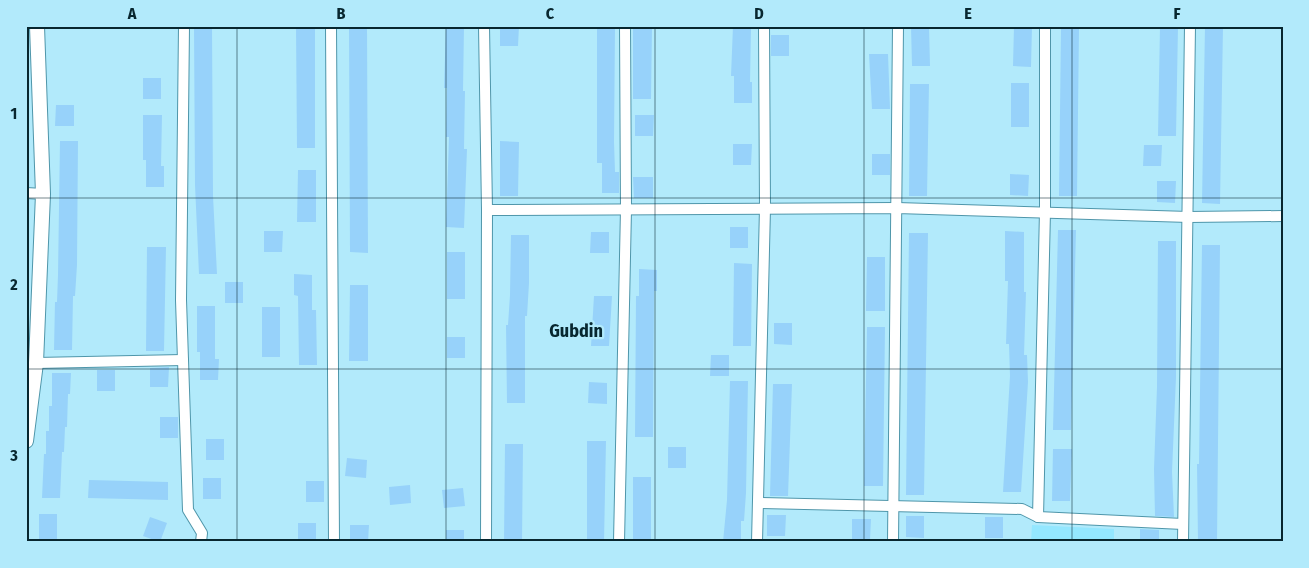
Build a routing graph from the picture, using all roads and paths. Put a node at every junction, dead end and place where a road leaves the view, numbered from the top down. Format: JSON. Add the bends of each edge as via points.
{"nodes":[{"id":1,"x":37,"y":26,"type":"edge"},
{"id":2,"x":184,"y":26,"type":"edge"},
{"id":3,"x":331,"y":26,"type":"edge"},
{"id":4,"x":484,"y":26,"type":"edge"},
{"id":5,"x":625,"y":26,"type":"edge"},
{"id":6,"x":764,"y":26,"type":"edge"},
{"id":7,"x":898,"y":26,"type":"edge"},
{"id":8,"x":1045,"y":26,"type":"edge"},
{"id":9,"x":1190,"y":26,"type":"edge"},
{"id":10,"x":26,"y":194,"type":"edge"},
{"id":11,"x":43,"y":194,"type":"junction"},
{"id":12,"x":766,"y":208,"type":"junction"},
{"id":13,"x":897,"y":208,"type":"junction"},
{"id":14,"x":626,"y":209,"type":"junction"},
{"id":15,"x":487,"y":210,"type":"junction"},
{"id":16,"x":1045,"y":211,"type":"junction"},
{"id":17,"x":1188,"y":216,"type":"junction"},
{"id":18,"x":1283,"y":216,"type":"edge"},
{"id":19,"x":183,"y":360,"type":"junction"},
{"id":20,"x":36,"y":363,"type":"junction"},
{"id":21,"x":26,"y":441,"type":"edge"},
{"id":22,"x":758,"y":503,"type":"junction"},
{"id":23,"x":894,"y":506,"type":"junction"},
{"id":24,"x":1038,"y":517,"type":"junction"},
{"id":25,"x":1183,"y":524,"type":"junction"},
{"id":26,"x":201,"y":542,"type":"edge"},
{"id":27,"x":334,"y":542,"type":"edge"},
{"id":28,"x":486,"y":542,"type":"edge"},
{"id":29,"x":619,"y":542,"type":"edge"},
{"id":30,"x":757,"y":542,"type":"edge"},
{"id":31,"x":893,"y":542,"type":"edge"},
{"id":32,"x":1183,"y":542,"type":"edge"}],
"edges":[{"from":1,"to":11,"type":"street"},
{"from":2,"to":19,"type":"street"},
{"from":3,"to":27,"type":"street"},
{"from":4,"to":15,"type":"street"},
{"from":5,"to":14,"type":"street"},
{"from":6,"to":12,"type":"street"},
{"from":7,"to":13,"type":"street"},
{"from":8,"to":16,"type":"street"},
{"from":9,"to":17,"type":"street"},
{"from":10,"to":11,"type":"street"},
{"from":11,"to":20,"type":"street"},
{"from":12,"to":13,"type":"street"},
{"from":12,"to":14,"type":"street"},
{"from":12,"to":22,"type":"street"},
{"from":13,"to":16,"type":"street"},
{"from":13,"to":23,"type":"street"},
{"from":14,"to":15,"type":"street"},
{"from":14,"to":29,"type":"street"},
{"from":15,"to":28,"type":"street"},
{"from":16,"to":17,"type":"street"},
{"from":16,"to":24,"type":"street"},
{"from":17,"to":18,"type":"street"},
{"from":17,"to":25,"type":"street"},
{"from":19,"to":20,"type":"street"},
{"from":19,"to":26,"type":"street","via":[[188,510],[202,533]]},
{"from":20,"to":21,"type":"street"},
{"from":22,"to":23,"type":"street"},
{"from":22,"to":30,"type":"street"},
{"from":23,"to":24,"type":"street","via":[[1022,509]]},
{"from":23,"to":31,"type":"street"},
{"from":24,"to":25,"type":"street"},
{"from":25,"to":32,"type":"street"}]}
